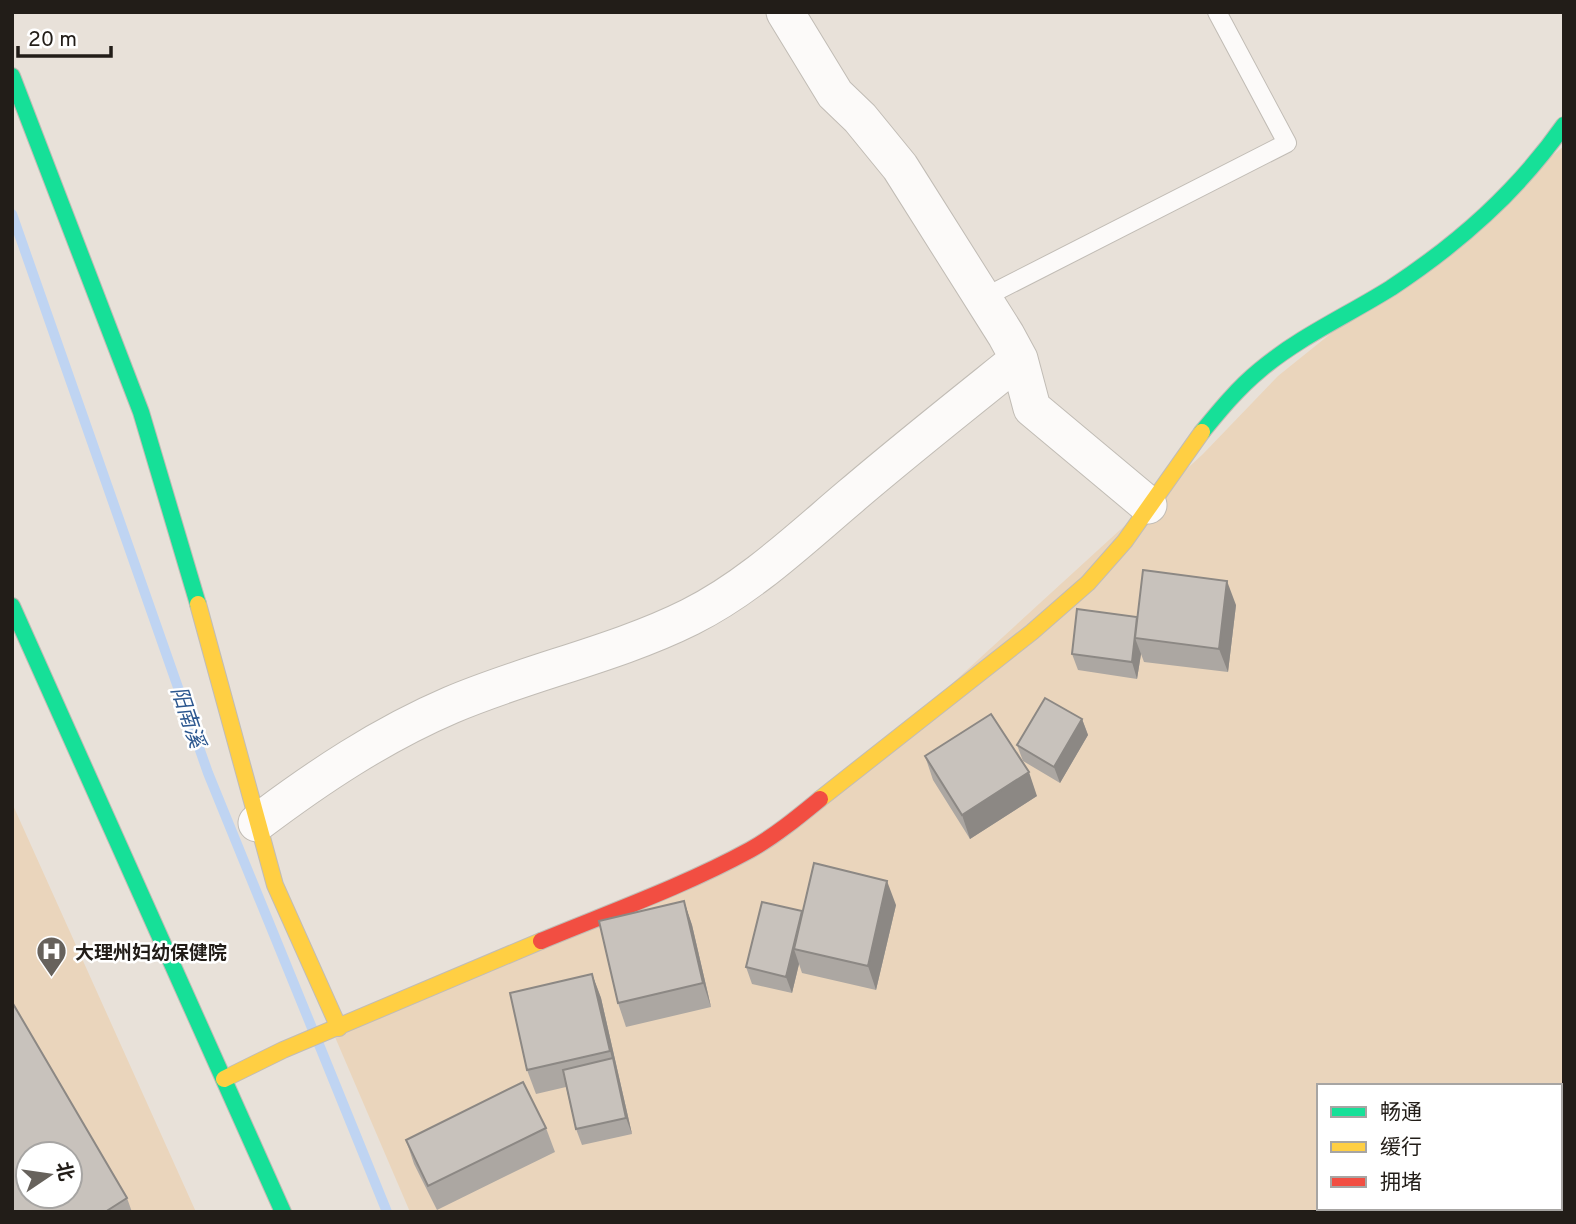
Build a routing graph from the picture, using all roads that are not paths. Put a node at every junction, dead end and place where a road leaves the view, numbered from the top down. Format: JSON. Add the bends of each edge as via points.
{"nodes":[{"id":1,"x":785,"y":12,"type":"edge"},
{"id":2,"x":1217,"y":12,"type":"edge"},
{"id":3,"x":12,"y":76,"type":"edge"},
{"id":4,"x":1564,"y":125,"type":"edge"},
{"id":5,"x":981,"y":299,"type":"junction"},
{"id":6,"x":1020,"y":359,"type":"junction"},
{"id":7,"x":1149,"y":505,"type":"junction"},
{"id":8,"x":12,"y":607,"type":"edge"},
{"id":9,"x":257,"y":823,"type":"junction"},
{"id":10,"x":335,"y":1029,"type":"junction"},
{"id":11,"x":224,"y":1079,"type":"junction"},
{"id":12,"x":283,"y":1212,"type":"edge"}],
"edges":[{"from":1,"to":5,"type":"street","via":[[835,94],[900,167]]},
{"from":2,"to":5,"type":"lane","via":[[1287,143]]},
{"from":3,"to":9,"type":"street","via":[[141,412]]},
{"from":4,"to":7,"type":"street","via":[[1510,193],[1469,229],[1412,274],[1259,370],[1208,424]]},
{"from":5,"to":6,"type":"street"},
{"from":6,"to":7,"type":"street","via":[[1032,408]]},
{"from":6,"to":9,"type":"street","via":[[719,602],[661,630],[496,688],[413,723],[337,766]]},
{"from":7,"to":10,"type":"street","via":[[1080,590],[784,828],[703,873]]},
{"from":8,"to":11,"type":"street"},
{"from":9,"to":10,"type":"street","via":[[275,885]]},
{"from":10,"to":11,"type":"street"},
{"from":11,"to":12,"type":"street"}]}
